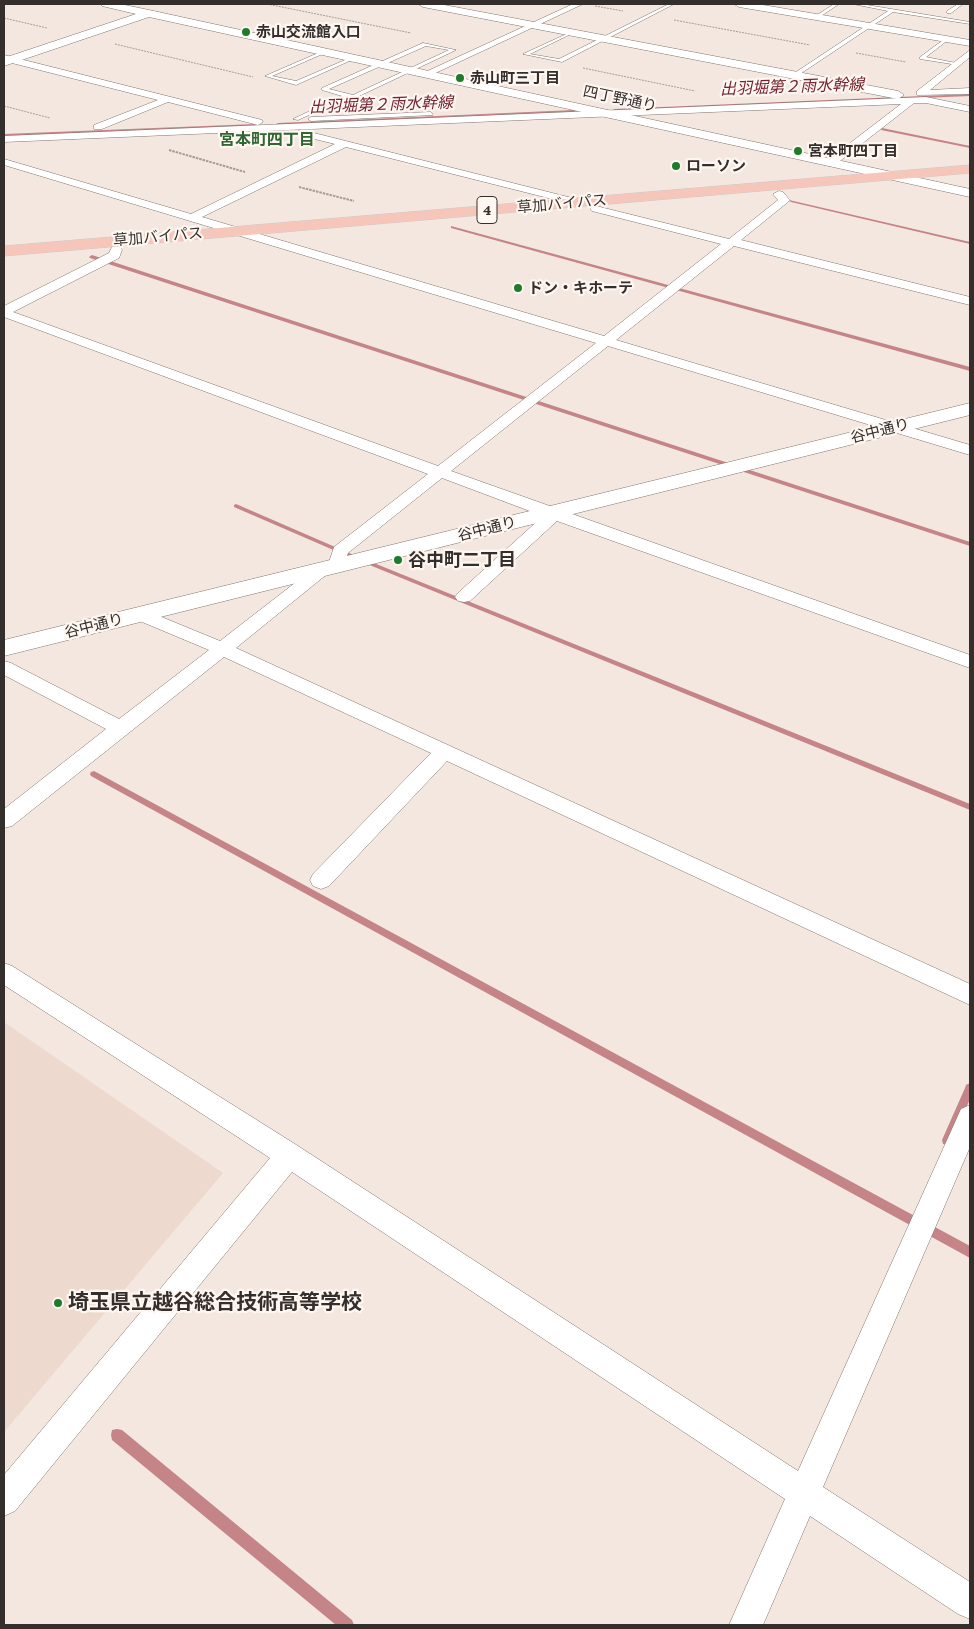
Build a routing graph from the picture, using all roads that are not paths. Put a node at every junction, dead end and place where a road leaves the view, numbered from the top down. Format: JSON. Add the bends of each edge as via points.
{"nodes":[{"id":1,"x":106,"y":4,"type":"edge"},
{"id":2,"x":423,"y":4,"type":"edge"},
{"id":3,"x":579,"y":4,"type":"edge"},
{"id":4,"x":672,"y":4,"type":"edge"},
{"id":5,"x":739,"y":4,"type":"edge"},
{"id":6,"x":837,"y":4,"type":"edge"},
{"id":7,"x":855,"y":4,"type":"edge"},
{"id":8,"x":961,"y":4,"type":"edge"},
{"id":9,"x":166,"y":7,"type":"dead end"},
{"id":10,"x":892,"y":10,"type":"junction"},
{"id":11,"x":949,"y":12,"type":"dead end"},
{"id":12,"x":148,"y":13,"type":"junction"},
{"id":13,"x":816,"y":17,"type":"junction"},
{"id":14,"x":970,"y":22,"type":"edge"},
{"id":15,"x":534,"y":25,"type":"junction"},
{"id":16,"x":868,"y":26,"type":"junction"},
{"id":17,"x":571,"y":32,"type":"junction"},
{"id":18,"x":604,"y":39,"type":"junction"},
{"id":19,"x":946,"y":39,"type":"junction"},
{"id":20,"x":970,"y":44,"type":"edge"},
{"id":21,"x":325,"y":51,"type":"junction"},
{"id":22,"x":970,"y":53,"type":"edge"},
{"id":23,"x":354,"y":58,"type":"junction"},
{"id":24,"x":6,"y":60,"type":"edge"},
{"id":25,"x":381,"y":64,"type":"junction"},
{"id":26,"x":956,"y":64,"type":"junction"},
{"id":27,"x":410,"y":70,"type":"junction"},
{"id":28,"x":426,"y":74,"type":"junction"},
{"id":29,"x":795,"y":75,"type":"junction"},
{"id":30,"x":970,"y":91,"type":"edge"},
{"id":31,"x":898,"y":94,"type":"joint"},
{"id":32,"x":348,"y":96,"type":"junction"},
{"id":33,"x":970,"y":97,"type":"edge"},
{"id":34,"x":168,"y":99,"type":"junction"},
{"id":35,"x":912,"y":100,"type":"junction"},
{"id":36,"x":926,"y":100,"type":"junction"},
{"id":37,"x":582,"y":108,"type":"junction"},
{"id":38,"x":970,"y":108,"type":"edge"},
{"id":39,"x":431,"y":114,"type":"dead end"},
{"id":40,"x":608,"y":114,"type":"junction"},
{"id":41,"x":296,"y":119,"type":"junction"},
{"id":42,"x":311,"y":119,"type":"joint"},
{"id":43,"x":256,"y":121,"type":"junction"},
{"id":44,"x":98,"y":127,"type":"junction"},
{"id":45,"x":279,"y":127,"type":"junction"},
{"id":46,"x":4,"y":131,"type":"edge"},
{"id":47,"x":4,"y":138,"type":"edge"},
{"id":48,"x":344,"y":144,"type":"junction"},
{"id":49,"x":4,"y":162,"type":"edge"},
{"id":50,"x":832,"y":162,"type":"junction"},
{"id":51,"x":970,"y":169,"type":"edge"},
{"id":52,"x":893,"y":176,"type":"junction"},
{"id":53,"x":970,"y":178,"type":"edge"},
{"id":54,"x":921,"y":182,"type":"junction"},
{"id":55,"x":970,"y":193,"type":"edge"},
{"id":56,"x":779,"y":194,"type":"junction"},
{"id":57,"x":576,"y":202,"type":"junction"},
{"id":58,"x":596,"y":209,"type":"junction"},
{"id":59,"x":192,"y":218,"type":"junction"},
{"id":60,"x":232,"y":231,"type":"junction"},
{"id":61,"x":256,"y":237,"type":"junction"},
{"id":62,"x":732,"y":242,"type":"junction"},
{"id":63,"x":116,"y":250,"type":"junction"},
{"id":64,"x":4,"y":251,"type":"edge"},
{"id":65,"x":4,"y":259,"type":"edge"},
{"id":66,"x":970,"y":301,"type":"edge"},
{"id":67,"x":4,"y":312,"type":"edge"},
{"id":68,"x":607,"y":342,"type":"junction"},
{"id":69,"x":970,"y":409,"type":"edge"},
{"id":70,"x":894,"y":428,"type":"junction"},
{"id":71,"x":970,"y":450,"type":"edge"},
{"id":72,"x":442,"y":473,"type":"junction"},
{"id":73,"x":553,"y":514,"type":"junction"},
{"id":74,"x":330,"y":568,"type":"junction"},
{"id":75,"x":464,"y":597,"type":"dead end"},
{"id":76,"x":141,"y":614,"type":"junction"},
{"id":77,"x":4,"y":648,"type":"edge"},
{"id":78,"x":221,"y":648,"type":"junction"},
{"id":79,"x":970,"y":662,"type":"edge"},
{"id":80,"x":4,"y":667,"type":"edge"},
{"id":81,"x":120,"y":728,"type":"junction"},
{"id":82,"x":444,"y":752,"type":"junction"},
{"id":83,"x":4,"y":820,"type":"edge"},
{"id":84,"x":321,"y":880,"type":"dead end"},
{"id":85,"x":4,"y":973,"type":"edge"},
{"id":86,"x":970,"y":996,"type":"edge"},
{"id":87,"x":970,"y":1117,"type":"edge"},
{"id":88,"x":289,"y":1155,"type":"junction"},
{"id":89,"x":804,"y":1493,"type":"junction"},
{"id":90,"x":4,"y":1500,"type":"edge"},
{"id":91,"x":970,"y":1602,"type":"edge"},
{"id":92,"x":746,"y":1625,"type":"edge"}],
"edges":[{"from":1,"to":12,"type":"street","name":"四丁野通り"},
{"from":2,"to":15,"type":"street"},
{"from":3,"to":15,"type":"street"},
{"from":4,"to":18,"type":"lane"},
{"from":5,"to":13,"type":"street"},
{"from":6,"to":13,"type":"lane"},
{"from":7,"to":10,"type":"lane"},
{"from":8,"to":11,"type":"lane"},
{"from":9,"to":12,"type":"street"},
{"from":10,"to":14,"type":"lane"},
{"from":10,"to":16,"type":"lane"},
{"from":12,"to":21,"type":"street","name":"四丁野通り"},
{"from":12,"to":24,"type":"street"},
{"from":13,"to":16,"type":"street"},
{"from":15,"to":17,"type":"street"},
{"from":15,"to":28,"type":"street"},
{"from":16,"to":19,"type":"street"},
{"from":16,"to":29,"type":"lane"},
{"from":17,"to":18,"type":"street"},
{"from":17,"to":18,"type":"lane","via":[[525,54],[560,61]]},
{"from":18,"to":29,"type":"street"},
{"from":19,"to":20,"type":"street"},
{"from":19,"to":26,"type":"lane","via":[[922,58]]},
{"from":21,"to":23,"type":"street","name":"四丁野通り"},
{"from":21,"to":23,"type":"lane","via":[[267,76],[296,83]]},
{"from":22,"to":26,"type":"street"},
{"from":23,"to":25,"type":"street","name":"四丁野通り"},
{"from":24,"to":34,"type":"street"},
{"from":25,"to":27,"type":"street","name":"四丁野通り"},
{"from":25,"to":27,"type":"lane","via":[[425,44],[454,50]]},
{"from":25,"to":32,"type":"lane","via":[[324,89]]},
{"from":26,"to":30,"type":"street","via":[[920,94]]},
{"from":27,"to":28,"type":"street","name":"四丁野通り"},
{"from":27,"to":32,"type":"lane"},
{"from":28,"to":37,"type":"street","name":"四丁野通り"},
{"from":29,"to":31,"type":"street"},
{"from":31,"to":37,"type":"street"},
{"from":32,"to":41,"type":"lane"},
{"from":33,"to":36,"type":"street"},
{"from":34,"to":43,"type":"street"},
{"from":34,"to":44,"type":"street"},
{"from":35,"to":36,"type":"street"},
{"from":35,"to":40,"type":"street"},
{"from":35,"to":50,"type":"street"},
{"from":36,"to":38,"type":"street"},
{"from":37,"to":40,"type":"street","name":"四丁野通り"},
{"from":39,"to":42,"type":"lane"},
{"from":40,"to":45,"type":"street"},
{"from":40,"to":50,"type":"street","name":"四丁野通り"},
{"from":41,"to":42,"type":"street"},
{"from":41,"to":43,"type":"street"},
{"from":43,"to":44,"type":"street"},
{"from":43,"to":45,"type":"street"},
{"from":44,"to":46,"type":"street"},
{"from":45,"to":47,"type":"street"},
{"from":45,"to":48,"type":"street"},
{"from":48,"to":57,"type":"street"},
{"from":48,"to":59,"type":"street"},
{"from":49,"to":59,"type":"street"},
{"from":50,"to":52,"type":"street","name":"四丁野通り"},
{"from":51,"to":52,"type":"highway","name":"草加バイパス","number":"4"},
{"from":52,"to":54,"type":"street","name":"四丁野通り"},
{"from":52,"to":57,"type":"highway","name":"草加バイパス","number":"4"},
{"from":53,"to":54,"type":"highway","name":"草加バイパス","number":"4"},
{"from":54,"to":55,"type":"street","name":"四丁野通り"},
{"from":54,"to":56,"type":"highway","name":"草加バイパス","number":"4"},
{"from":56,"to":58,"type":"highway","name":"草加バイパス","number":"4"},
{"from":56,"to":62,"type":"street","via":[[784,200]]},
{"from":57,"to":60,"type":"highway","name":"草加バイパス","number":"4"},
{"from":58,"to":61,"type":"highway","name":"草加バイパス","number":"4"},
{"from":58,"to":62,"type":"street"},
{"from":59,"to":60,"type":"street"},
{"from":60,"to":61,"type":"street"},
{"from":60,"to":64,"type":"highway","name":"草加バイパス","number":"4"},
{"from":61,"to":63,"type":"highway","name":"草加バイパス","number":"4"},
{"from":61,"to":68,"type":"street"},
{"from":62,"to":66,"type":"street"},
{"from":62,"to":68,"type":"street"},
{"from":63,"to":65,"type":"highway","name":"草加バイパス","number":"4"},
{"from":63,"to":67,"type":"street","via":[[116,255]]},
{"from":67,"to":72,"type":"street"},
{"from":68,"to":70,"type":"street"},
{"from":68,"to":72,"type":"street"},
{"from":69,"to":70,"type":"street","name":"谷中通り"},
{"from":70,"to":71,"type":"street"},
{"from":70,"to":73,"type":"street","name":"谷中通り"},
{"from":72,"to":73,"type":"street"},
{"from":72,"to":74,"type":"street","via":[[340,552]]},
{"from":73,"to":74,"type":"street","name":"谷中通り"},
{"from":73,"to":75,"type":"street"},
{"from":73,"to":79,"type":"street"},
{"from":74,"to":76,"type":"street","name":"谷中通り"},
{"from":74,"to":78,"type":"street"},
{"from":76,"to":77,"type":"street","name":"谷中通り"},
{"from":76,"to":78,"type":"street"},
{"from":78,"to":81,"type":"street"},
{"from":78,"to":82,"type":"street"},
{"from":80,"to":81,"type":"street"},
{"from":81,"to":83,"type":"street"},
{"from":82,"to":84,"type":"street"},
{"from":82,"to":86,"type":"street"},
{"from":85,"to":88,"type":"street"},
{"from":87,"to":89,"type":"street"},
{"from":88,"to":89,"type":"street"},
{"from":88,"to":90,"type":"street"},
{"from":89,"to":91,"type":"street"},
{"from":89,"to":92,"type":"street"}]}
